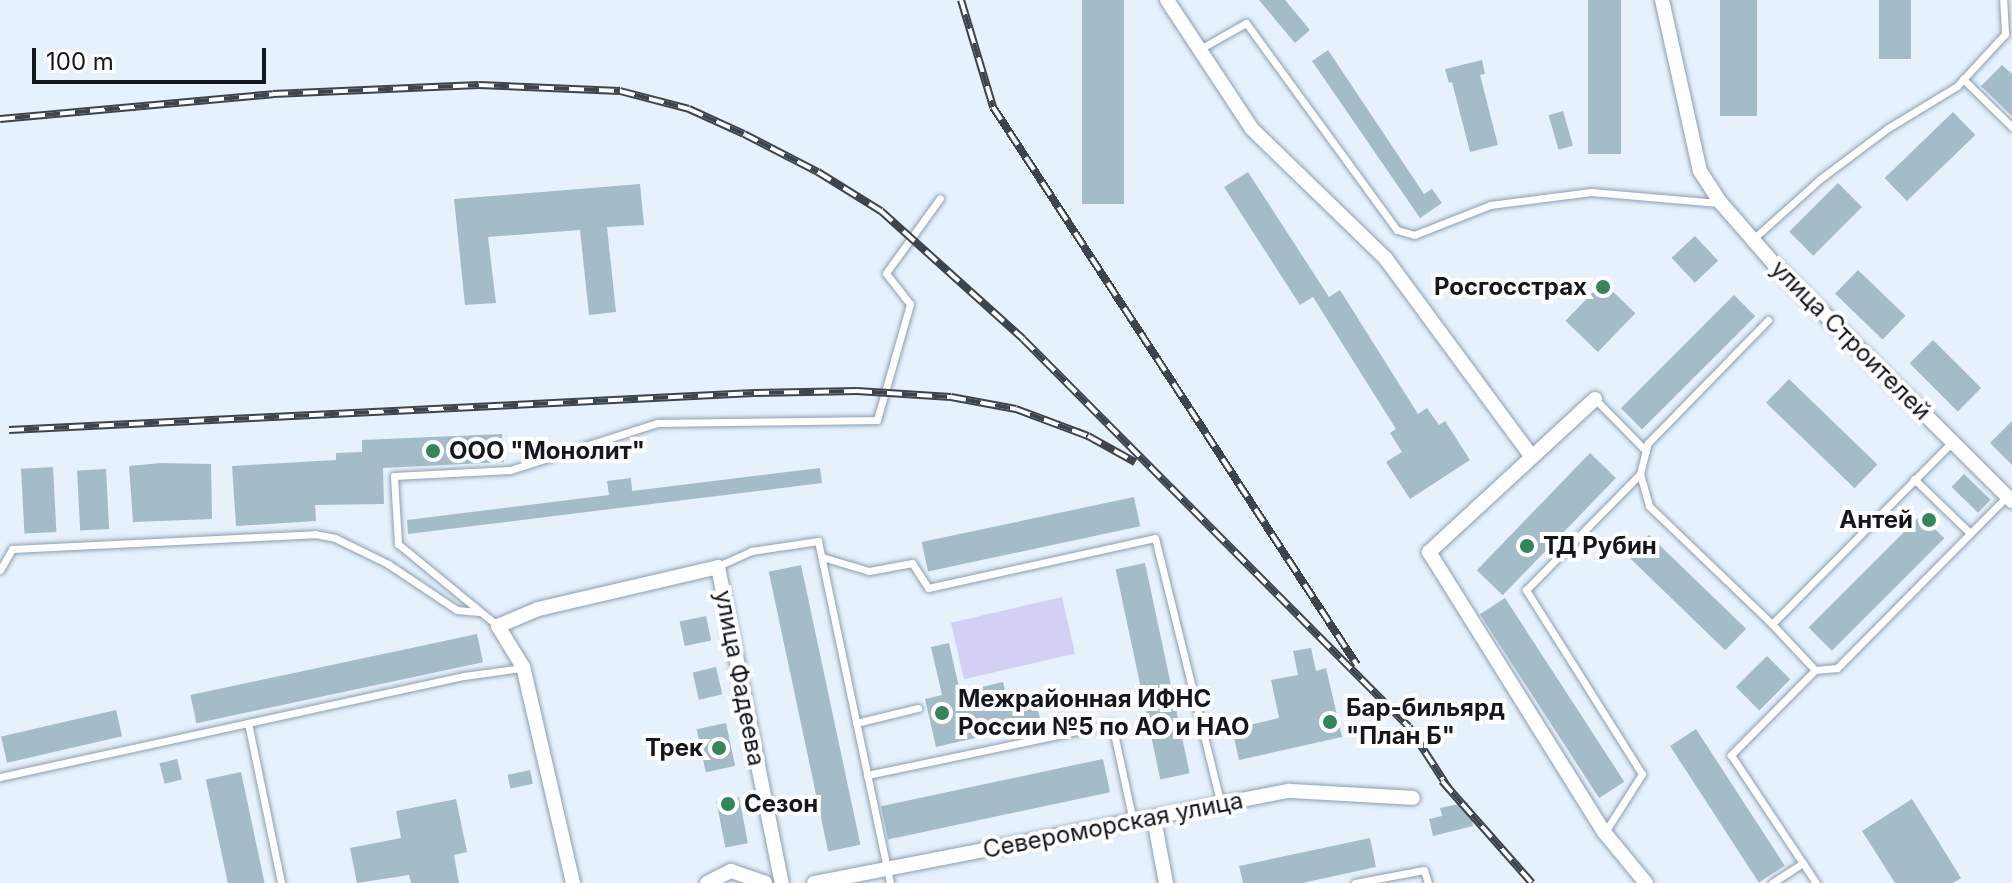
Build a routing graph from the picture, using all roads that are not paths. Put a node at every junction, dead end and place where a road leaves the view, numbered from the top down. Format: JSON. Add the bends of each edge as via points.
{"nodes":[{"id":1,"x":1167,"y":0,"type":"edge"},
{"id":2,"x":1662,"y":0,"type":"edge"},
{"id":3,"x":2003,"y":0,"type":"edge"},
{"id":4,"x":2005,"y":34,"type":"junction"},
{"id":5,"x":2012,"y":41,"type":"edge"},
{"id":6,"x":1200,"y":49,"type":"junction"},
{"id":7,"x":1963,"y":79,"type":"junction"},
{"id":8,"x":2012,"y":127,"type":"edge"},
{"id":9,"x":940,"y":198,"type":"dead end"},
{"id":10,"x":1721,"y":203,"type":"junction"},
{"id":11,"x":1753,"y":239,"type":"junction"},
{"id":12,"x":1768,"y":320,"type":"dead end"},
{"id":13,"x":1595,"y":399,"type":"joint"},
{"id":14,"x":1952,"y":442,"type":"junction"},
{"id":15,"x":1646,"y":451,"type":"junction"},
{"id":16,"x":1532,"y":457,"type":"junction"},
{"id":17,"x":1640,"y":474,"type":"junction"},
{"id":18,"x":1914,"y":479,"type":"junction"},
{"id":19,"x":2009,"y":499,"type":"edge"},
{"id":20,"x":1970,"y":533,"type":"junction"},
{"id":21,"x":822,"y":557,"type":"junction"},
{"id":22,"x":718,"y":567,"type":"junction"},
{"id":23,"x":0,"y":570,"type":"edge"},
{"id":24,"x":481,"y":612,"type":"junction"},
{"id":25,"x":1772,"y":624,"type":"junction"},
{"id":26,"x":498,"y":626,"type":"junction"},
{"id":27,"x":523,"y":667,"type":"junction"},
{"id":28,"x":1815,"y":670,"type":"junction"},
{"id":29,"x":918,"y":708,"type":"dead end"},
{"id":30,"x":248,"y":723,"type":"junction"},
{"id":31,"x":856,"y":723,"type":"junction"},
{"id":32,"x":867,"y":775,"type":"junction"},
{"id":33,"x":0,"y":777,"type":"edge"},
{"id":34,"x":1413,"y":798,"type":"dead end"},
{"id":35,"x":1222,"y":806,"type":"junction"},
{"id":36,"x":1154,"y":819,"type":"junction"},
{"id":37,"x":1134,"y":823,"type":"junction"},
{"id":38,"x":1604,"y":832,"type":"junction"},
{"id":39,"x":1803,"y":863,"type":"junction"},
{"id":40,"x":887,"y":868,"type":"junction"},
{"id":41,"x":281,"y":883,"type":"edge"},
{"id":42,"x":573,"y":883,"type":"edge"},
{"id":43,"x":707,"y":883,"type":"edge"},
{"id":44,"x":765,"y":883,"type":"edge"},
{"id":45,"x":782,"y":883,"type":"edge"},
{"id":46,"x":814,"y":883,"type":"edge"},
{"id":47,"x":890,"y":883,"type":"edge"},
{"id":48,"x":1166,"y":883,"type":"edge"},
{"id":49,"x":1356,"y":883,"type":"edge"},
{"id":50,"x":1428,"y":883,"type":"edge"},
{"id":51,"x":1646,"y":883,"type":"edge"},
{"id":52,"x":1772,"y":883,"type":"edge"},
{"id":53,"x":1816,"y":883,"type":"edge"}],
"edges":[{"from":1,"to":6,"type":"street"},
{"from":2,"to":10,"type":"street","name":"улица Строителей","via":[[1700,171]]},
{"from":3,"to":4,"type":"lane"},
{"from":4,"to":5,"type":"lane"},
{"from":4,"to":7,"type":"lane"},
{"from":6,"to":10,"type":"lane","via":[[1246,23],[1397,230],[1414,235],[1490,205],[1591,192]]},
{"from":6,"to":16,"type":"street","via":[[1252,129],[1386,259]]},
{"from":7,"to":8,"type":"lane"},
{"from":7,"to":11,"type":"lane","via":[[1820,179]]},
{"from":9,"to":24,"type":"lane","via":[[886,273],[910,304],[877,420],[657,423],[510,470],[394,476],[398,544]]},
{"from":10,"to":11,"type":"street","name":"улица Строителей"},
{"from":11,"to":14,"type":"street","name":"улица Строителей"},
{"from":12,"to":15,"type":"lane"},
{"from":13,"to":15,"type":"lane"},
{"from":13,"to":16,"type":"street"},
{"from":14,"to":18,"type":"lane"},
{"from":14,"to":19,"type":"street","name":"улица Строителей"},
{"from":15,"to":17,"type":"lane"},
{"from":16,"to":38,"type":"street","via":[[1429,552]]},
{"from":17,"to":25,"type":"lane","via":[[1649,506]]},
{"from":17,"to":38,"type":"lane","via":[[1526,590],[1642,774]]},
{"from":18,"to":20,"type":"lane"},
{"from":18,"to":25,"type":"lane"},
{"from":19,"to":20,"type":"lane"},
{"from":20,"to":28,"type":"lane","via":[[1837,668]]},
{"from":21,"to":22,"type":"lane","via":[[818,541],[751,551]]},
{"from":21,"to":31,"type":"lane"},
{"from":21,"to":35,"type":"lane","via":[[869,571],[912,563],[928,588],[1155,538]]},
{"from":22,"to":26,"type":"street","via":[[538,609]]},
{"from":22,"to":45,"type":"street","name":"улица Фадеева"},
{"from":23,"to":24,"type":"lane","via":[[12,549],[315,534],[388,564],[457,610]]},
{"from":24,"to":26,"type":"lane"},
{"from":25,"to":28,"type":"lane"},
{"from":26,"to":27,"type":"street"},
{"from":27,"to":30,"type":"lane"},
{"from":27,"to":42,"type":"street"},
{"from":28,"to":39,"type":"lane","via":[[1731,755]]},
{"from":29,"to":31,"type":"lane"},
{"from":30,"to":33,"type":"lane"},
{"from":30,"to":41,"type":"lane"},
{"from":31,"to":32,"type":"lane"},
{"from":32,"to":37,"type":"lane","via":[[1112,724]]},
{"from":32,"to":40,"type":"lane"},
{"from":34,"to":35,"type":"street","name":"Североморская улица","via":[[1289,791]]},
{"from":35,"to":36,"type":"street","name":"Североморская улица"},
{"from":36,"to":37,"type":"street","name":"Североморская улица"},
{"from":36,"to":48,"type":"street"},
{"from":37,"to":40,"type":"street","name":"Североморская улица"},
{"from":38,"to":51,"type":"street"},
{"from":39,"to":52,"type":"lane"},
{"from":39,"to":53,"type":"lane"},
{"from":40,"to":46,"type":"street","name":"Североморская улица"},
{"from":40,"to":47,"type":"lane"},
{"from":43,"to":44,"type":"street","via":[[731,871]]},
{"from":49,"to":50,"type":"lane","via":[[1424,870]]}]}
